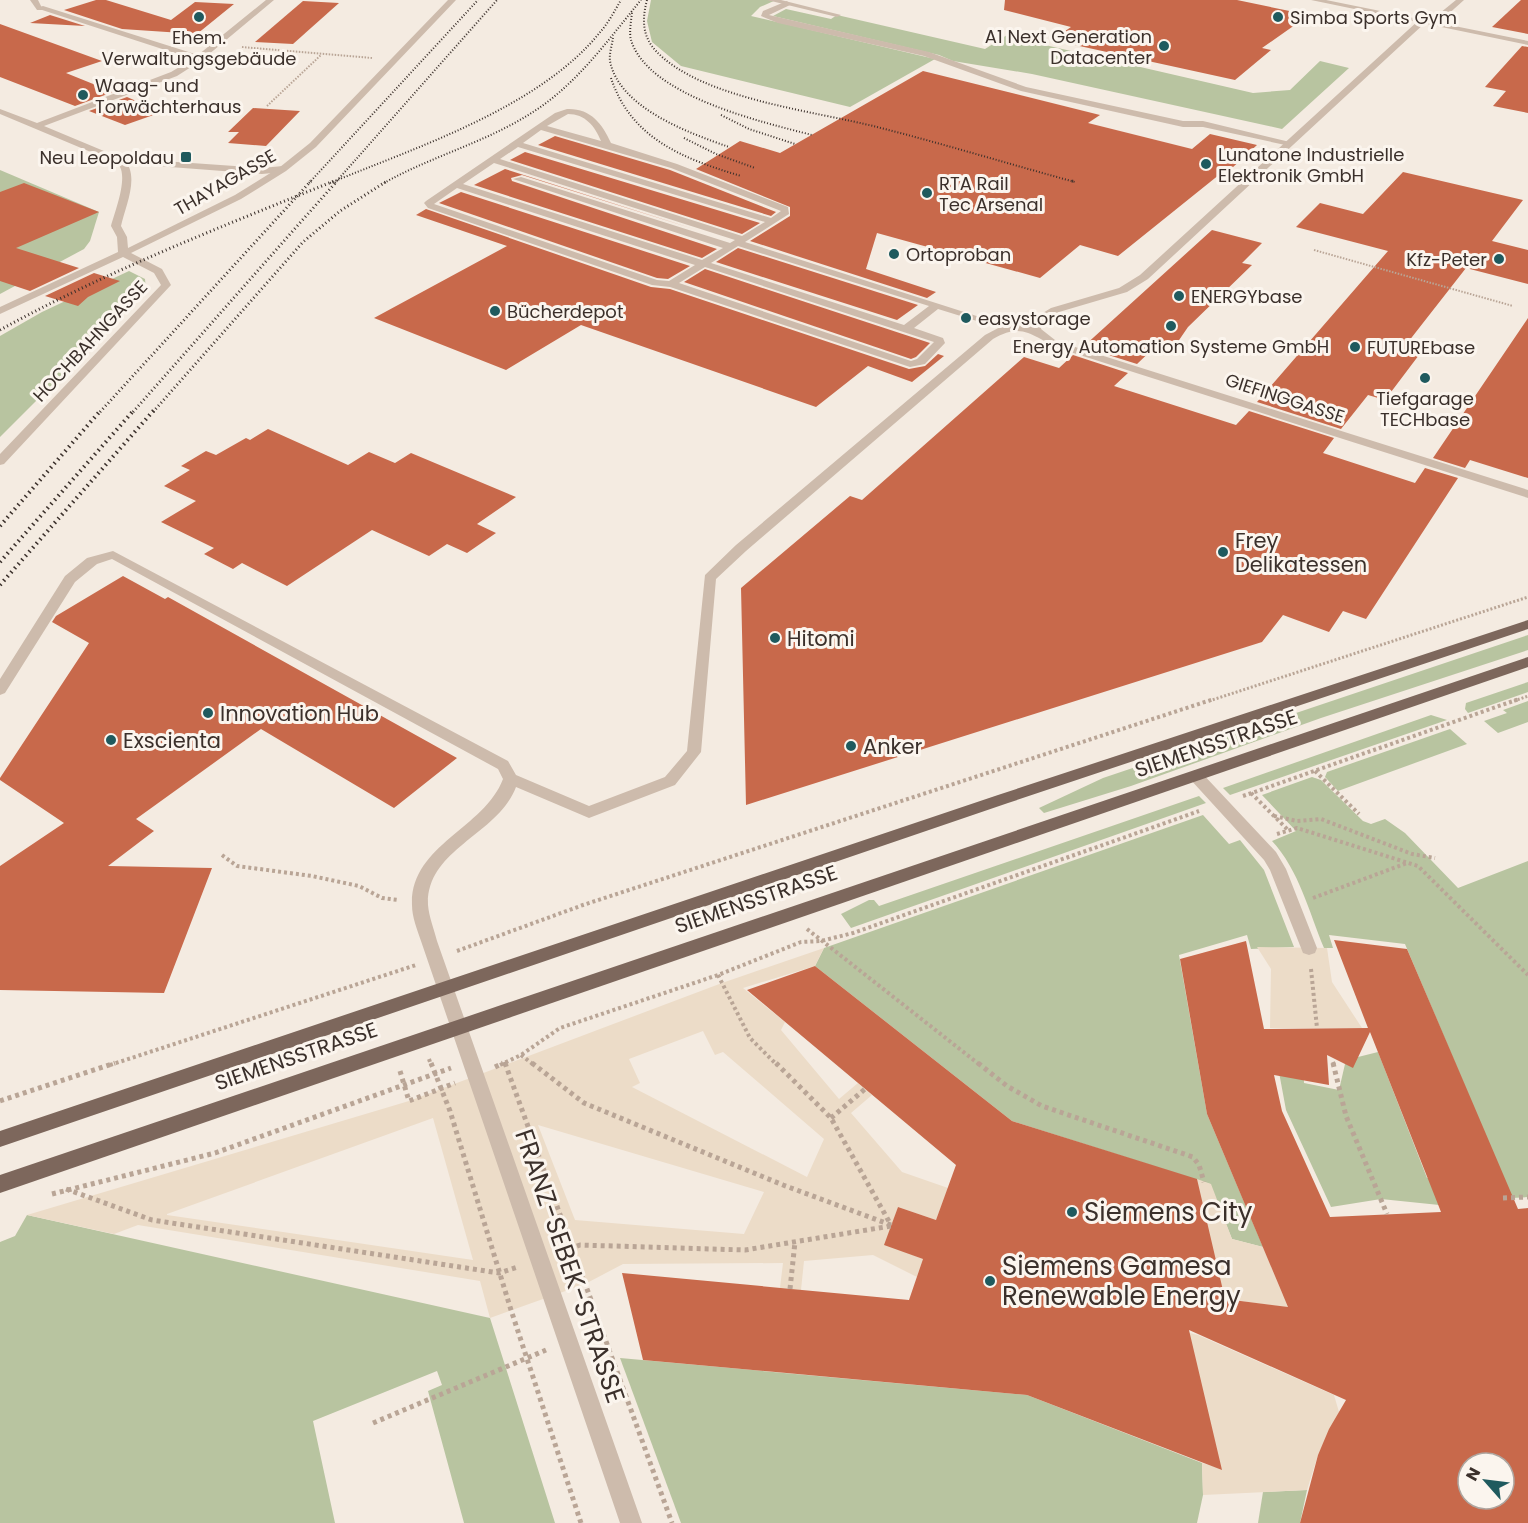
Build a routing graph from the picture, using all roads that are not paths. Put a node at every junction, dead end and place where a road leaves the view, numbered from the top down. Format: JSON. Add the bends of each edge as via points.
{"nodes":[{"id":1,"x":34,"y":0,"type":"edge"},
{"id":2,"x":270,"y":0,"type":"edge"},
{"id":3,"x":452,"y":0,"type":"edge"},
{"id":4,"x":771,"y":0,"type":"edge"},
{"id":5,"x":1315,"y":0,"type":"edge"},
{"id":6,"x":1460,"y":0,"type":"edge"},
{"id":7,"x":790,"y":2,"type":"edge"},
{"id":8,"x":837,"y":15,"type":"dead end"},
{"id":9,"x":1422,"y":22,"type":"junction"},
{"id":10,"x":1432,"y":24,"type":"junction"},
{"id":11,"x":1528,"y":43,"type":"edge"},
{"id":12,"x":199,"y":58,"type":"junction"},
{"id":13,"x":0,"y":111,"type":"edge"},
{"id":14,"x":36,"y":126,"type":"junction"},
{"id":15,"x":539,"y":127,"type":"junction"},
{"id":16,"x":515,"y":143,"type":"junction"},
{"id":17,"x":1290,"y":143,"type":"junction"},
{"id":18,"x":607,"y":145,"type":"junction"},
{"id":19,"x":491,"y":159,"type":"junction"},
{"id":20,"x":120,"y":160,"type":"junction"},
{"id":21,"x":480,"y":167,"type":"junction"},
{"id":22,"x":283,"y":169,"type":"junction"},
{"id":23,"x":454,"y":184,"type":"junction"},
{"id":24,"x":773,"y":221,"type":"junction"},
{"id":25,"x":738,"y":243,"type":"junction"},
{"id":26,"x":123,"y":253,"type":"junction"},
{"id":27,"x":704,"y":265,"type":"junction"},
{"id":28,"x":671,"y":284,"type":"junction"},
{"id":29,"x":937,"y":305,"type":"junction"},
{"id":30,"x":0,"y":311,"type":"edge"},
{"id":31,"x":1006,"y":327,"type":"junction"},
{"id":32,"x":906,"y":329,"type":"junction"},
{"id":33,"x":1036,"y":330,"type":"junction"},
{"id":34,"x":0,"y":461,"type":"edge"},
{"id":35,"x":1528,"y":494,"type":"edge"},
{"id":36,"x":1528,"y":624,"type":"edge"},
{"id":37,"x":1528,"y":662,"type":"edge"},
{"id":38,"x":0,"y":690,"type":"edge"},
{"id":39,"x":1196,"y":775,"type":"junction"},
{"id":40,"x":511,"y":779,"type":"junction"},
{"id":41,"x":1309,"y":948,"type":"road end"},
{"id":42,"x":446,"y":988,"type":"junction"},
{"id":43,"x":458,"y":1026,"type":"junction"},
{"id":44,"x":0,"y":1139,"type":"edge"},
{"id":45,"x":0,"y":1184,"type":"edge"},
{"id":46,"x":631,"y":1523,"type":"edge"}],
"edges":[{"from":1,"to":12,"type":"street","via":[[40,8]]},
{"from":2,"to":12,"type":"street"},
{"from":3,"to":22,"type":"street","name":"THAYAGASSE","via":[[330,128]]},
{"from":4,"to":7,"type":"street"},
{"from":5,"to":9,"type":"street"},
{"from":6,"to":10,"type":"street"},
{"from":7,"to":8,"type":"street"},
{"from":7,"to":17,"type":"street","via":[[765,16],[926,54],[1024,89]]},
{"from":9,"to":10,"type":"street"},
{"from":9,"to":17,"type":"street"},
{"from":10,"to":11,"type":"street"},
{"from":12,"to":14,"type":"street","via":[[164,79]]},
{"from":13,"to":14,"type":"street"},
{"from":14,"to":20,"type":"street"},
{"from":15,"to":16,"type":"street"},
{"from":15,"to":18,"type":"street"},
{"from":15,"to":18,"type":"street","via":[[564,112],[580,111],[601,128]]},
{"from":16,"to":19,"type":"street"},
{"from":16,"to":24,"type":"street"},
{"from":17,"to":33,"type":"street","via":[[1144,277],[1123,290],[1046,314],[1037,321]]},
{"from":18,"to":24,"type":"street","via":[[785,209]]},
{"from":19,"to":21,"type":"street"},
{"from":19,"to":25,"type":"street"},
{"from":20,"to":22,"type":"street","via":[[262,171]]},
{"from":20,"to":26,"type":"street","via":[[128,177],[116,226],[122,237]]},
{"from":21,"to":23,"type":"street"},
{"from":21,"to":25,"type":"street"},
{"from":22,"to":26,"type":"street","name":"THAYAGASSE","via":[[238,197]]},
{"from":23,"to":27,"type":"street"},
{"from":23,"to":28,"type":"street","via":[[433,199],[431,206],[656,283]]},
{"from":24,"to":25,"type":"street"},
{"from":25,"to":27,"type":"street"},
{"from":25,"to":29,"type":"street"},
{"from":26,"to":30,"type":"street","name":"THAYAGASSE"},
{"from":26,"to":34,"type":"street","name":"HOCHBAHNGASSE","via":[[158,272],[166,285]]},
{"from":27,"to":28,"type":"street"},
{"from":27,"to":32,"type":"street"},
{"from":28,"to":32,"type":"street","via":[[910,364],[921,362],[939,346],[939,340]]},
{"from":29,"to":31,"type":"street"},
{"from":29,"to":32,"type":"street"},
{"from":31,"to":33,"type":"street"},
{"from":31,"to":40,"type":"street","via":[[989,337],[813,486],[711,578],[694,752],[670,781],[589,812]]},
{"from":33,"to":35,"type":"street","name":"GIEFINGGASSE","via":[[1051,342]]},
{"from":36,"to":42,"type":"main road","name":"SIEMENSSTRASSE"},
{"from":37,"to":39,"type":"main road","name":"SIEMENSSTRASSE"},
{"from":38,"to":40,"type":"street","via":[[70,579],[92,561],[113,555],[503,765]]},
{"from":39,"to":41,"type":"street","via":[[1278,869]]},
{"from":39,"to":43,"type":"main road","name":"SIEMENSSTRASSE"},
{"from":40,"to":42,"type":"street","name":"FRANZ-SEBEK-STRASSE","via":[[510,789],[500,804],[433,864],[423,882],[419,904]]},
{"from":42,"to":43,"type":"street","name":"FRANZ-SEBEK-STRASSE"},
{"from":42,"to":44,"type":"main road","name":"SIEMENSSTRASSE"},
{"from":43,"to":45,"type":"main road","name":"SIEMENSSTRASSE"},
{"from":43,"to":46,"type":"street","name":"FRANZ-SEBEK-STRASSE"}]}
